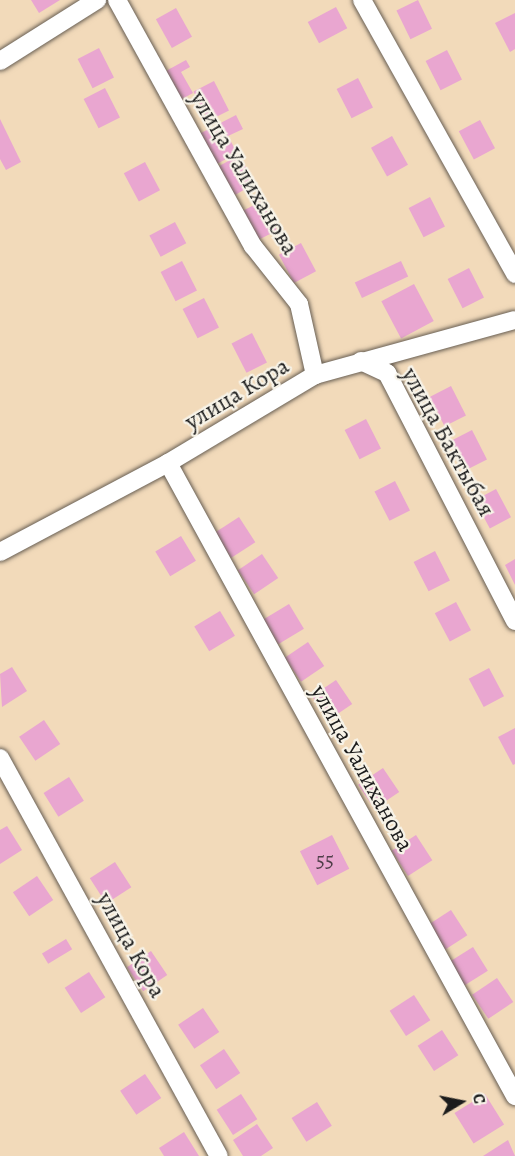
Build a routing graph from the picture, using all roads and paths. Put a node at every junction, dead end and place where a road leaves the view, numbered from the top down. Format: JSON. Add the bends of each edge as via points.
{"nodes":[{"id":1,"x":97,"y":0,"type":"edge"},
{"id":2,"x":117,"y":0,"type":"edge"},
{"id":3,"x":362,"y":0,"type":"edge"},
{"id":4,"x":0,"y":61,"type":"edge"},
{"id":5,"x":515,"y":274,"type":"edge"},
{"id":6,"x":515,"y":320,"type":"edge"},
{"id":7,"x":361,"y":361,"type":"junction"},
{"id":8,"x":315,"y":375,"type":"junction"},
{"id":9,"x":168,"y":463,"type":"junction"},
{"id":10,"x":0,"y":552,"type":"edge"},
{"id":11,"x":515,"y":621,"type":"edge"},
{"id":12,"x":0,"y":758,"type":"edge"},
{"id":13,"x":515,"y":1096,"type":"edge"},
{"id":14,"x":219,"y":1156,"type":"edge"}],
"edges":[{"from":1,"to":4,"type":"street"},
{"from":2,"to":8,"type":"street","name":"улица Уалиханова","via":[[253,246],[299,304]]},
{"from":3,"to":5,"type":"street"},
{"from":6,"to":7,"type":"street","name":"улица Кора"},
{"from":7,"to":8,"type":"street","name":"улица Кора"},
{"from":7,"to":11,"type":"street","name":"улица Бактыбая","via":[[387,373]]},
{"from":8,"to":9,"type":"street","name":"улица Кора"},
{"from":9,"to":10,"type":"street","name":"улица Кора"},
{"from":9,"to":13,"type":"street","name":"улица Уалиханова"},
{"from":12,"to":14,"type":"street","name":"улица Кора"}]}
